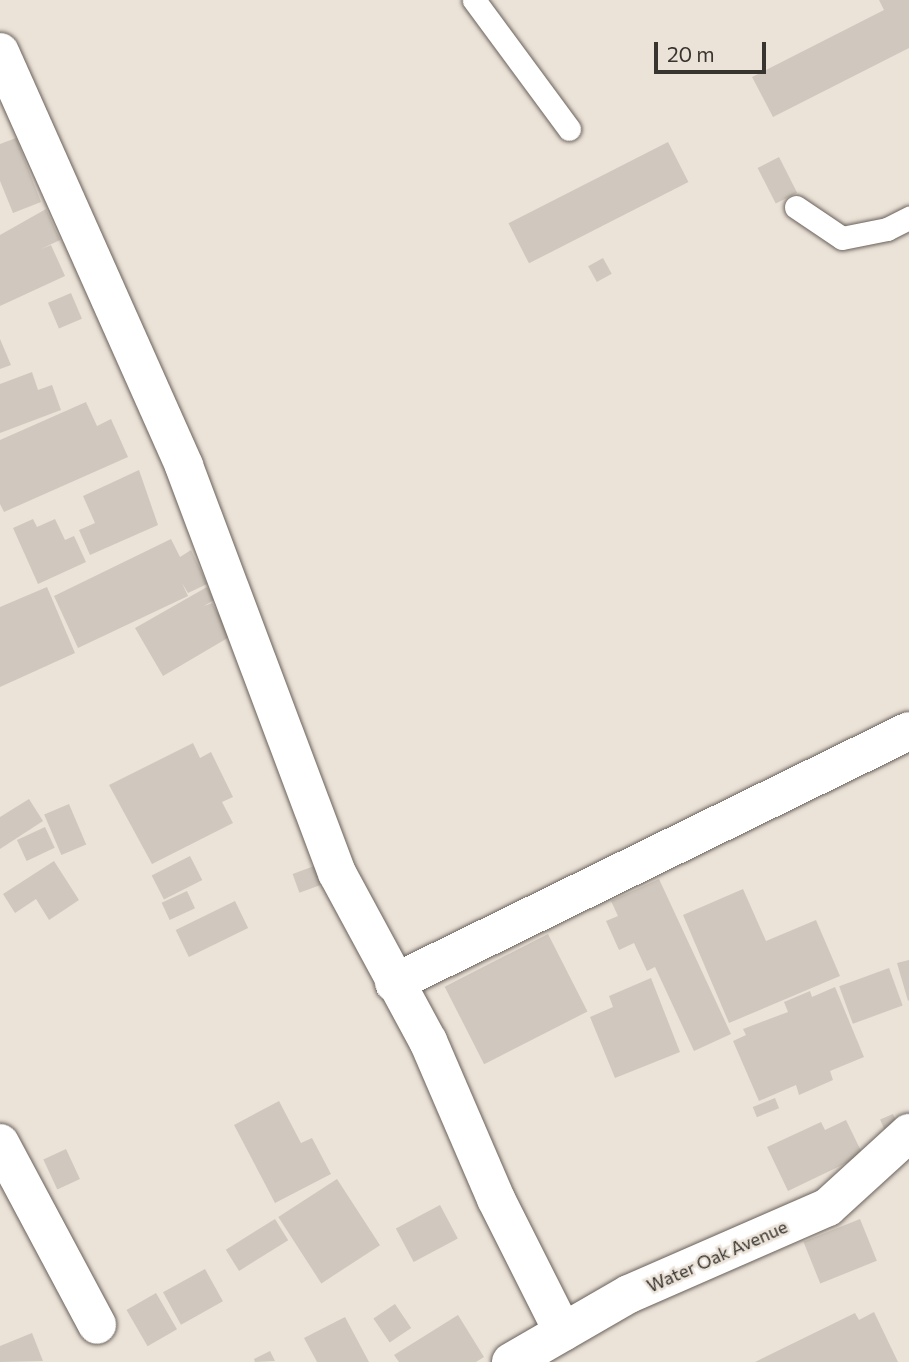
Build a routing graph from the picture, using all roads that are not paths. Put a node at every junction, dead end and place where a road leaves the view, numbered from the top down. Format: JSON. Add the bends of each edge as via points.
{"nodes":[{"id":1,"x":474,"y":0,"type":"edge"},
{"id":2,"x":0,"y":52,"type":"edge"},
{"id":3,"x":569,"y":129,"type":"dead end"},
{"id":4,"x":796,"y":207,"type":"dead end"},
{"id":5,"x":909,"y":218,"type":"edge"},
{"id":6,"x":909,"y":732,"type":"edge"},
{"id":7,"x":394,"y":983,"type":"junction"},
{"id":8,"x":909,"y":1133,"type":"edge"},
{"id":9,"x":0,"y":1143,"type":"edge"},
{"id":10,"x":97,"y":1325,"type":"dead end"},
{"id":11,"x":563,"y":1332,"type":"junction"},
{"id":12,"x":511,"y":1362,"type":"edge"}],
"edges":[{"from":1,"to":3,"type":"lane"},
{"from":2,"to":7,"type":"street","via":[[184,466],[337,873]]},
{"from":4,"to":5,"type":"lane","via":[[842,238],[887,229]]},
{"from":6,"to":7,"type":"street"},
{"from":7,"to":11,"type":"street","via":[[428,1041],[496,1199]]},
{"from":8,"to":11,"type":"street","name":"Water Oak Avenue","via":[[828,1207],[629,1294]]},
{"from":9,"to":10,"type":"street"},
{"from":11,"to":12,"type":"street","name":"Water Oak Avenue"}]}
